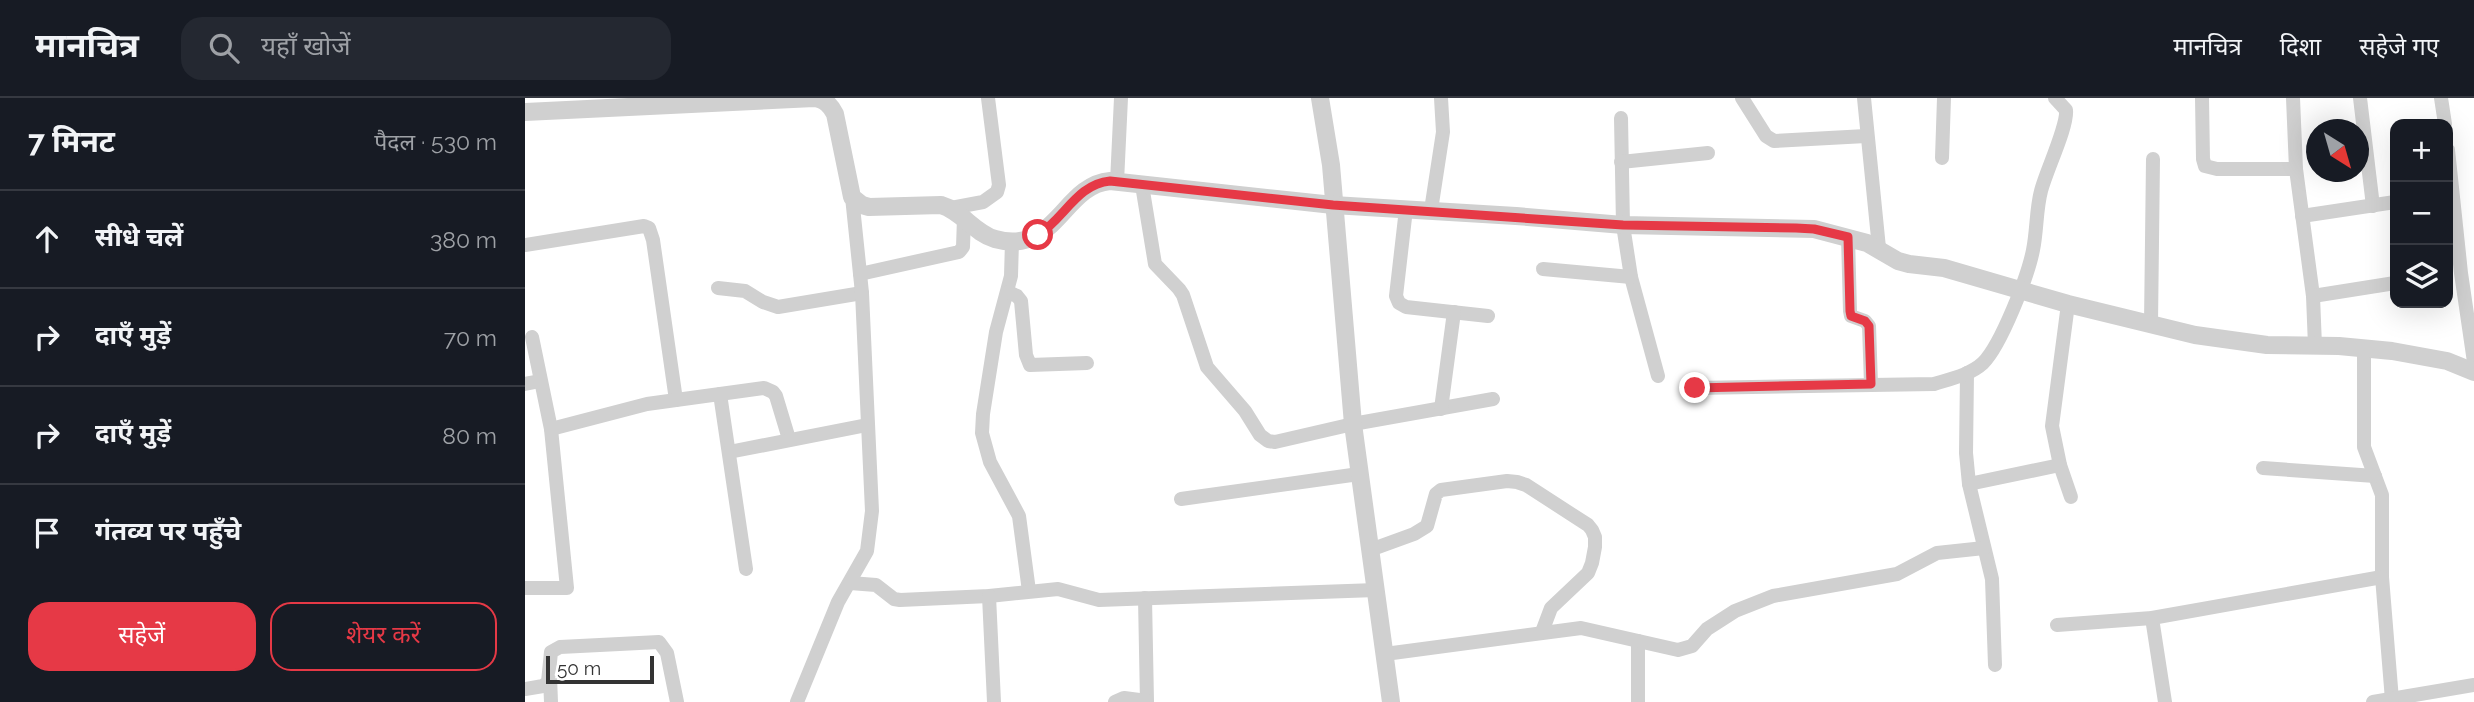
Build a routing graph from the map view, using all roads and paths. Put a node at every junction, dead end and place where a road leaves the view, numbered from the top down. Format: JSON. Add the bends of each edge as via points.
{"nodes":[{"id":1,"x":988,"y":98,"type":"edge"},
{"id":2,"x":1121,"y":98,"type":"edge"},
{"id":3,"x":1320,"y":98,"type":"edge"},
{"id":4,"x":1441,"y":98,"type":"edge"},
{"id":5,"x":1742,"y":98,"type":"edge"},
{"id":6,"x":1864,"y":98,"type":"edge"},
{"id":7,"x":1944,"y":98,"type":"edge"},
{"id":8,"x":2055,"y":98,"type":"edge"},
{"id":9,"x":2202,"y":98,"type":"edge"},
{"id":10,"x":2293,"y":98,"type":"edge"},
{"id":11,"x":2360,"y":98,"type":"edge"},
{"id":12,"x":2441,"y":98,"type":"edge"},
{"id":13,"x":830,"y":101,"type":"edge"},
{"id":14,"x":571,"y":104,"type":"edge"},
{"id":15,"x":525,"y":112,"type":"edge"},
{"id":16,"x":1621,"y":118,"type":"dead end"},
{"id":17,"x":2444,"y":119,"type":"edge"},
{"id":18,"x":1866,"y":136,"type":"junction"},
{"id":19,"x":1708,"y":153,"type":"dead end"},
{"id":20,"x":1942,"y":158,"type":"dead end"},
{"id":21,"x":2153,"y":159,"type":"dead end"},
{"id":22,"x":1621,"y":162,"type":"junction"},
{"id":23,"x":2296,"y":169,"type":"junction"},
{"id":24,"x":1117,"y":181,"type":"junction"},
{"id":25,"x":1142,"y":185,"type":"junction"},
{"id":26,"x":852,"y":197,"type":"junction"},
{"id":27,"x":2390,"y":203,"type":"edge"},
{"id":28,"x":1333,"y":205,"type":"junction"},
{"id":29,"x":2373,"y":206,"type":"junction"},
{"id":30,"x":1406,"y":209,"type":"junction"},
{"id":31,"x":1431,"y":211,"type":"junction"},
{"id":32,"x":957,"y":213,"type":"junction"},
{"id":33,"x":2302,"y":216,"type":"junction"},
{"id":34,"x":1623,"y":225,"type":"junction"},
{"id":35,"x":1848,"y":237,"type":"junction"},
{"id":36,"x":1012,"y":241,"type":"junction"},
{"id":37,"x":525,"y":245,"type":"edge"},
{"id":38,"x":2453,"y":245,"type":"edge"},
{"id":39,"x":1879,"y":248,"type":"junction"},
{"id":40,"x":1543,"y":269,"type":"dead end"},
{"id":41,"x":860,"y":274,"type":"junction"},
{"id":42,"x":2454,"y":274,"type":"edge"},
{"id":43,"x":1631,"y":277,"type":"junction"},
{"id":44,"x":2390,"y":284,"type":"edge"},
{"id":45,"x":718,"y":288,"type":"dead end"},
{"id":46,"x":2020,"y":290,"type":"junction"},
{"id":47,"x":1008,"y":292,"type":"junction"},
{"id":48,"x":863,"y":293,"type":"junction"},
{"id":49,"x":2313,"y":296,"type":"junction"},
{"id":50,"x":2068,"y":304,"type":"junction"},
{"id":51,"x":1454,"y":312,"type":"junction"},
{"id":52,"x":1488,"y":316,"type":"dead end"},
{"id":53,"x":2151,"y":324,"type":"junction"},
{"id":54,"x":532,"y":337,"type":"dead end"},
{"id":55,"x":2315,"y":346,"type":"junction"},
{"id":56,"x":2364,"y":348,"type":"junction"},
{"id":57,"x":2474,"y":362,"type":"edge"},
{"id":58,"x":1087,"y":363,"type":"dead end"},
{"id":59,"x":2474,"y":372,"type":"edge"},
{"id":60,"x":1967,"y":373,"type":"junction"},
{"id":61,"x":1658,"y":376,"type":"dead end"},
{"id":62,"x":532,"y":383,"type":"edge"},
{"id":63,"x":1871,"y":384,"type":"junction"},
{"id":64,"x":1695,"y":388,"type":"dead end"},
{"id":65,"x":720,"y":394,"type":"junction"},
{"id":66,"x":1493,"y":399,"type":"dead end"},
{"id":67,"x":675,"y":400,"type":"junction"},
{"id":68,"x":1441,"y":409,"type":"junction"},
{"id":69,"x":1353,"y":424,"type":"junction"},
{"id":70,"x":867,"y":425,"type":"junction"},
{"id":71,"x":551,"y":429,"type":"junction"},
{"id":72,"x":789,"y":439,"type":"junction"},
{"id":73,"x":729,"y":452,"type":"junction"},
{"id":74,"x":2060,"y":465,"type":"junction"},
{"id":75,"x":2263,"y":468,"type":"dead end"},
{"id":76,"x":1359,"y":474,"type":"junction"},
{"id":77,"x":2375,"y":476,"type":"junction"},
{"id":78,"x":1969,"y":484,"type":"junction"},
{"id":79,"x":2071,"y":497,"type":"dead end"},
{"id":80,"x":1181,"y":499,"type":"dead end"},
{"id":81,"x":1984,"y":548,"type":"junction"},
{"id":82,"x":1370,"y":550,"type":"junction"},
{"id":83,"x":747,"y":569,"type":"dead end"},
{"id":84,"x":2382,"y":577,"type":"junction"},
{"id":85,"x":850,"y":583,"type":"junction"},
{"id":86,"x":525,"y":588,"type":"edge"},
{"id":87,"x":1376,"y":590,"type":"junction"},
{"id":88,"x":1029,"y":591,"type":"junction"},
{"id":89,"x":989,"y":596,"type":"junction"},
{"id":90,"x":1145,"y":598,"type":"junction"},
{"id":91,"x":2152,"y":618,"type":"junction"},
{"id":92,"x":2057,"y":625,"type":"dead end"},
{"id":93,"x":1542,"y":632,"type":"junction"},
{"id":94,"x":1638,"y":641,"type":"junction"},
{"id":95,"x":1385,"y":654,"type":"junction"},
{"id":96,"x":1995,"y":665,"type":"dead end"},
{"id":97,"x":550,"y":677,"type":"junction"},
{"id":98,"x":2474,"y":685,"type":"edge"},
{"id":99,"x":525,"y":690,"type":"edge"},
{"id":100,"x":2444,"y":696,"type":"edge"},
{"id":101,"x":2392,"y":700,"type":"junction"},
{"id":102,"x":1147,"y":701,"type":"edge"},
{"id":103,"x":551,"y":702,"type":"edge"},
{"id":104,"x":677,"y":702,"type":"edge"},
{"id":105,"x":797,"y":702,"type":"edge"},
{"id":106,"x":994,"y":702,"type":"edge"},
{"id":107,"x":1115,"y":702,"type":"edge"},
{"id":108,"x":1391,"y":702,"type":"edge"},
{"id":109,"x":1638,"y":702,"type":"edge"},
{"id":110,"x":2165,"y":702,"type":"edge"},
{"id":111,"x":2374,"y":702,"type":"edge"}],
"edges":[{"from":1,"to":32,"type":"street","via":[[999,185],[983,202]]},
{"from":2,"to":24,"type":"street"},
{"from":3,"to":28,"type":"street"},
{"from":4,"to":31,"type":"street","via":[[1443,132]]},
{"from":5,"to":18,"type":"street","via":[[1774,141]]},
{"from":6,"to":18,"type":"street"},
{"from":7,"to":20,"type":"street"},
{"from":8,"to":46,"type":"street","via":[[2066,110],[2066,121],[2040,195],[2034,248]]},
{"from":9,"to":23,"type":"street","via":[[2205,166]]},
{"from":10,"to":23,"type":"street"},
{"from":11,"to":29,"type":"street"},
{"from":12,"to":17,"type":"street"},
{"from":13,"to":14,"type":"street"},
{"from":13,"to":26,"type":"street"},
{"from":14,"to":15,"type":"street"},
{"from":16,"to":22,"type":"street"},
{"from":18,"to":39,"type":"street"},
{"from":19,"to":22,"type":"street"},
{"from":21,"to":53,"type":"street"},
{"from":22,"to":34,"type":"street"},
{"from":23,"to":33,"type":"street"},
{"from":24,"to":25,"type":"street"},
{"from":24,"to":36,"type":"street","via":[[1097,182],[1079,194],[1048,229]]},
{"from":25,"to":28,"type":"street"},
{"from":25,"to":69,"type":"street","via":[[1155,264],[1183,296],[1207,367],[1260,435],[1275,442]]},
{"from":26,"to":32,"type":"street","via":[[869,207],[927,203]]},
{"from":26,"to":41,"type":"street"},
{"from":27,"to":29,"type":"street"},
{"from":28,"to":30,"type":"street"},
{"from":28,"to":69,"type":"street"},
{"from":29,"to":33,"type":"street"},
{"from":30,"to":31,"type":"street"},
{"from":30,"to":51,"type":"street","via":[[1396,296],[1399,303]]},
{"from":31,"to":34,"type":"street"},
{"from":32,"to":36,"type":"street","via":[[983,234]]},
{"from":32,"to":41,"type":"street","via":[[963,247],[959,252]]},
{"from":33,"to":49,"type":"street"},
{"from":34,"to":35,"type":"street","via":[[1814,229]]},
{"from":34,"to":43,"type":"street"},
{"from":35,"to":39,"type":"street"},
{"from":35,"to":63,"type":"street","via":[[1850,311],[1869,326]]},
{"from":36,"to":47,"type":"street"},
{"from":37,"to":67,"type":"street","via":[[649,228]]},
{"from":38,"to":42,"type":"street"},
{"from":39,"to":46,"type":"street","via":[[1898,261],[1944,268]]},
{"from":40,"to":43,"type":"street"},
{"from":41,"to":48,"type":"street"},
{"from":42,"to":57,"type":"street"},
{"from":43,"to":61,"type":"street"},
{"from":44,"to":49,"type":"street"},
{"from":45,"to":48,"type":"street","via":[[745,291],[778,307]]},
{"from":46,"to":50,"type":"street"},
{"from":46,"to":60,"type":"street","via":[[1997,344]]},
{"from":47,"to":58,"type":"street","via":[[1021,301],[1030,365]]},
{"from":47,"to":88,"type":"street","via":[[996,332],[982,433],[990,462],[1019,516]]},
{"from":48,"to":70,"type":"street"},
{"from":49,"to":55,"type":"street"},
{"from":50,"to":53,"type":"street"},
{"from":50,"to":74,"type":"street","via":[[2052,426]]},
{"from":51,"to":52,"type":"street"},
{"from":51,"to":68,"type":"street"},
{"from":53,"to":55,"type":"street","via":[[2242,342]]},
{"from":54,"to":62,"type":"street"},
{"from":55,"to":56,"type":"street"},
{"from":56,"to":59,"type":"street","via":[[2447,361]]},
{"from":56,"to":77,"type":"street","via":[[2364,447]]},
{"from":60,"to":63,"type":"street","via":[[1934,384]]},
{"from":60,"to":78,"type":"street"},
{"from":62,"to":71,"type":"street"},
{"from":63,"to":64,"type":"street"},
{"from":65,"to":67,"type":"street"},
{"from":65,"to":72,"type":"street","via":[[769,389],[776,396]]},
{"from":65,"to":73,"type":"street"},
{"from":66,"to":68,"type":"street"},
{"from":67,"to":71,"type":"street"},
{"from":68,"to":69,"type":"street"},
{"from":69,"to":76,"type":"street"},
{"from":70,"to":72,"type":"street"},
{"from":70,"to":85,"type":"street","via":[[870,535]]},
{"from":71,"to":86,"type":"street","via":[[566,588]]},
{"from":72,"to":73,"type":"street"},
{"from":73,"to":83,"type":"street"},
{"from":74,"to":78,"type":"street"},
{"from":74,"to":79,"type":"street"},
{"from":75,"to":77,"type":"street"},
{"from":76,"to":80,"type":"street"},
{"from":76,"to":82,"type":"street"},
{"from":77,"to":84,"type":"street","via":[[2382,495]]},
{"from":78,"to":81,"type":"street"},
{"from":81,"to":94,"type":"street","via":[[1937,552],[1897,574],[1751,603],[1717,621],[1686,649]]},
{"from":81,"to":96,"type":"street","via":[[1994,596]]},
{"from":82,"to":87,"type":"street"},
{"from":82,"to":93,"type":"street","via":[[1427,526],[1441,490],[1507,481],[1526,485],[1588,525],[1595,537],[1588,573],[1551,608]]},
{"from":84,"to":91,"type":"street"},
{"from":84,"to":101,"type":"street"},
{"from":85,"to":89,"type":"street","via":[[876,585],[900,600]]},
{"from":85,"to":105,"type":"street"},
{"from":87,"to":90,"type":"street"},
{"from":87,"to":95,"type":"street"},
{"from":88,"to":89,"type":"street"},
{"from":88,"to":90,"type":"street","via":[[1058,589],[1099,600]]},
{"from":89,"to":106,"type":"street"},
{"from":90,"to":102,"type":"street"},
{"from":91,"to":92,"type":"street"},
{"from":91,"to":110,"type":"street"},
{"from":93,"to":94,"type":"street","via":[[1581,628]]},
{"from":93,"to":95,"type":"street"},
{"from":94,"to":109,"type":"street"},
{"from":95,"to":108,"type":"street"},
{"from":97,"to":99,"type":"street","via":[[543,686]]},
{"from":97,"to":103,"type":"street"},
{"from":97,"to":104,"type":"street","via":[[551,652],[559,647],[659,642],[667,653]]},
{"from":98,"to":100,"type":"street"},
{"from":100,"to":101,"type":"street"},
{"from":101,"to":111,"type":"street"},
{"from":102,"to":107,"type":"street","via":[[1124,698]]}]}
